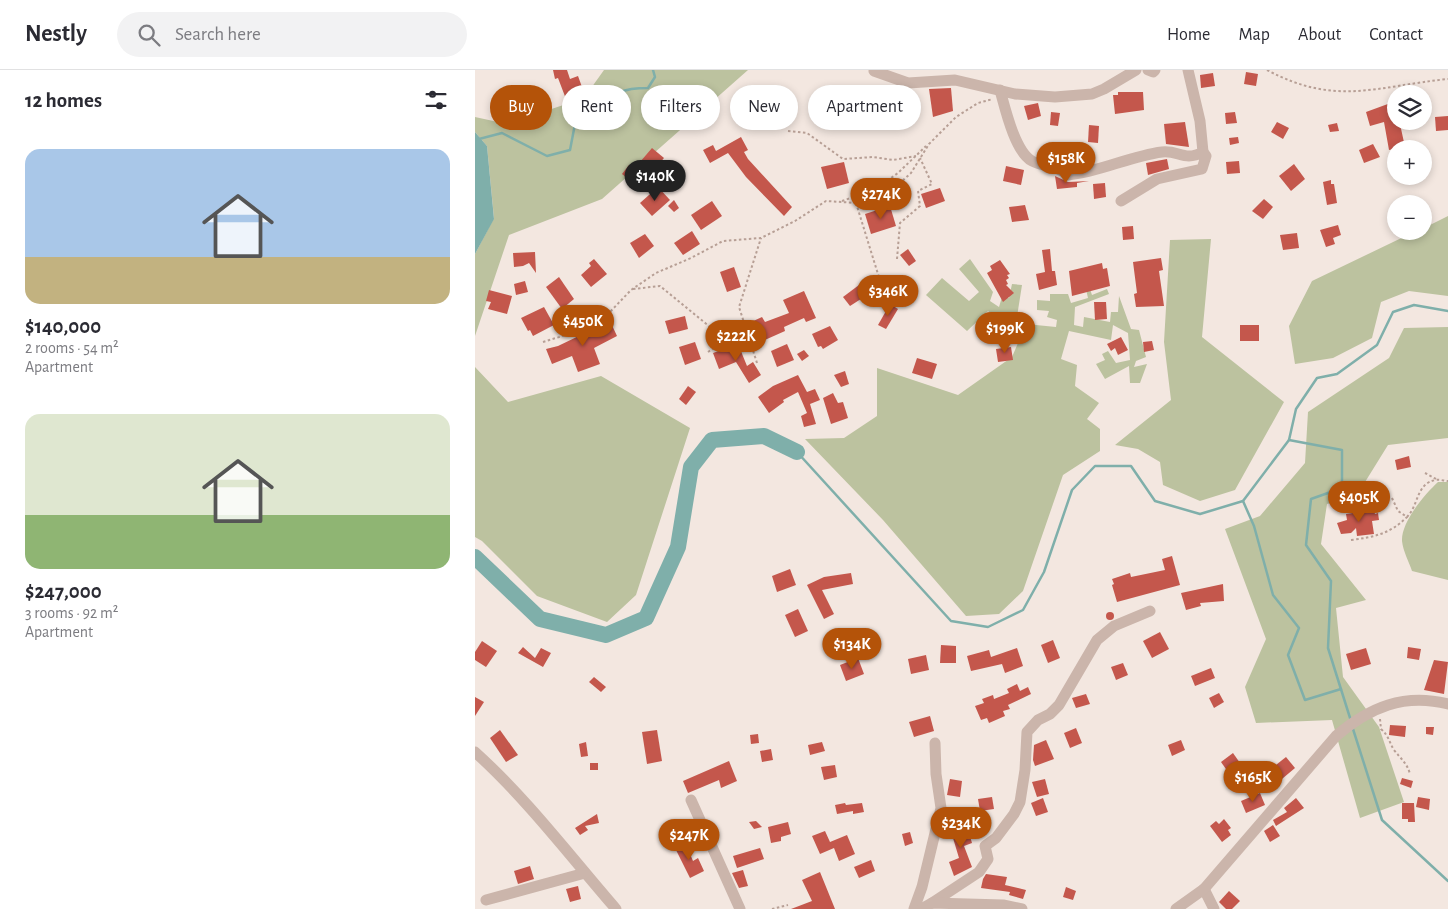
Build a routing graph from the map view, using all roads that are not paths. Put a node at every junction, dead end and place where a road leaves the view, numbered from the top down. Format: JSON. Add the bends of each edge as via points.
{"nodes":[{"id":1,"x":1136,"y":70,"type":"edge"},
{"id":2,"x":1188,"y":70,"type":"edge"},
{"id":3,"x":874,"y":71,"type":"edge"},
{"id":4,"x":1001,"y":94,"type":"junction"},
{"id":5,"x":1203,"y":152,"type":"junction"},
{"id":6,"x":1121,"y":201,"type":"dead end"},
{"id":7,"x":1150,"y":611,"type":"dead end"},
{"id":8,"x":1448,"y":704,"type":"edge"},
{"id":9,"x":935,"y":743,"type":"dead end"},
{"id":10,"x":475,"y":752,"type":"edge"},
{"id":11,"x":691,"y":800,"type":"dead end"},
{"id":12,"x":585,"y":873,"type":"junction"},
{"id":13,"x":1204,"y":889,"type":"junction"},
{"id":14,"x":486,"y":900,"type":"dead end"},
{"id":15,"x":932,"y":903,"type":"junction"},
{"id":16,"x":616,"y":909,"type":"edge"},
{"id":17,"x":740,"y":909,"type":"edge"},
{"id":18,"x":914,"y":909,"type":"edge"},
{"id":19,"x":921,"y":909,"type":"edge"},
{"id":20,"x":1022,"y":909,"type":"edge"},
{"id":21,"x":1176,"y":909,"type":"edge"},
{"id":22,"x":1214,"y":909,"type":"edge"}],
"edges":[{"from":1,"to":4,"type":"street","via":[[1104,89],[1079,96]]},
{"from":2,"to":5,"type":"street","via":[[1200,121]]},
{"from":3,"to":4,"type":"street","via":[[908,83],[955,80]]},
{"from":4,"to":5,"type":"street","via":[[1025,156],[1061,169],[1068,175],[1148,154],[1167,152],[1193,157]]},
{"from":5,"to":6,"type":"street","via":[[1206,156],[1202,168],[1157,179]]},
{"from":7,"to":15,"type":"street","via":[[1114,626],[1097,640],[1059,706],[1027,732],[1023,787],[1014,814],[996,838],[985,846],[988,859],[979,872]]},
{"from":8,"to":13,"type":"street","via":[[1411,699],[1358,718],[1336,736]]},
{"from":9,"to":18,"type":"street","via":[[941,808]]},
{"from":10,"to":12,"type":"street","via":[[528,806]]},
{"from":11,"to":17,"type":"street"},
{"from":12,"to":14,"type":"street"},
{"from":12,"to":16,"type":"street"},
{"from":13,"to":21,"type":"street"},
{"from":13,"to":22,"type":"street"},
{"from":15,"to":19,"type":"street"},
{"from":15,"to":20,"type":"street"}]}
